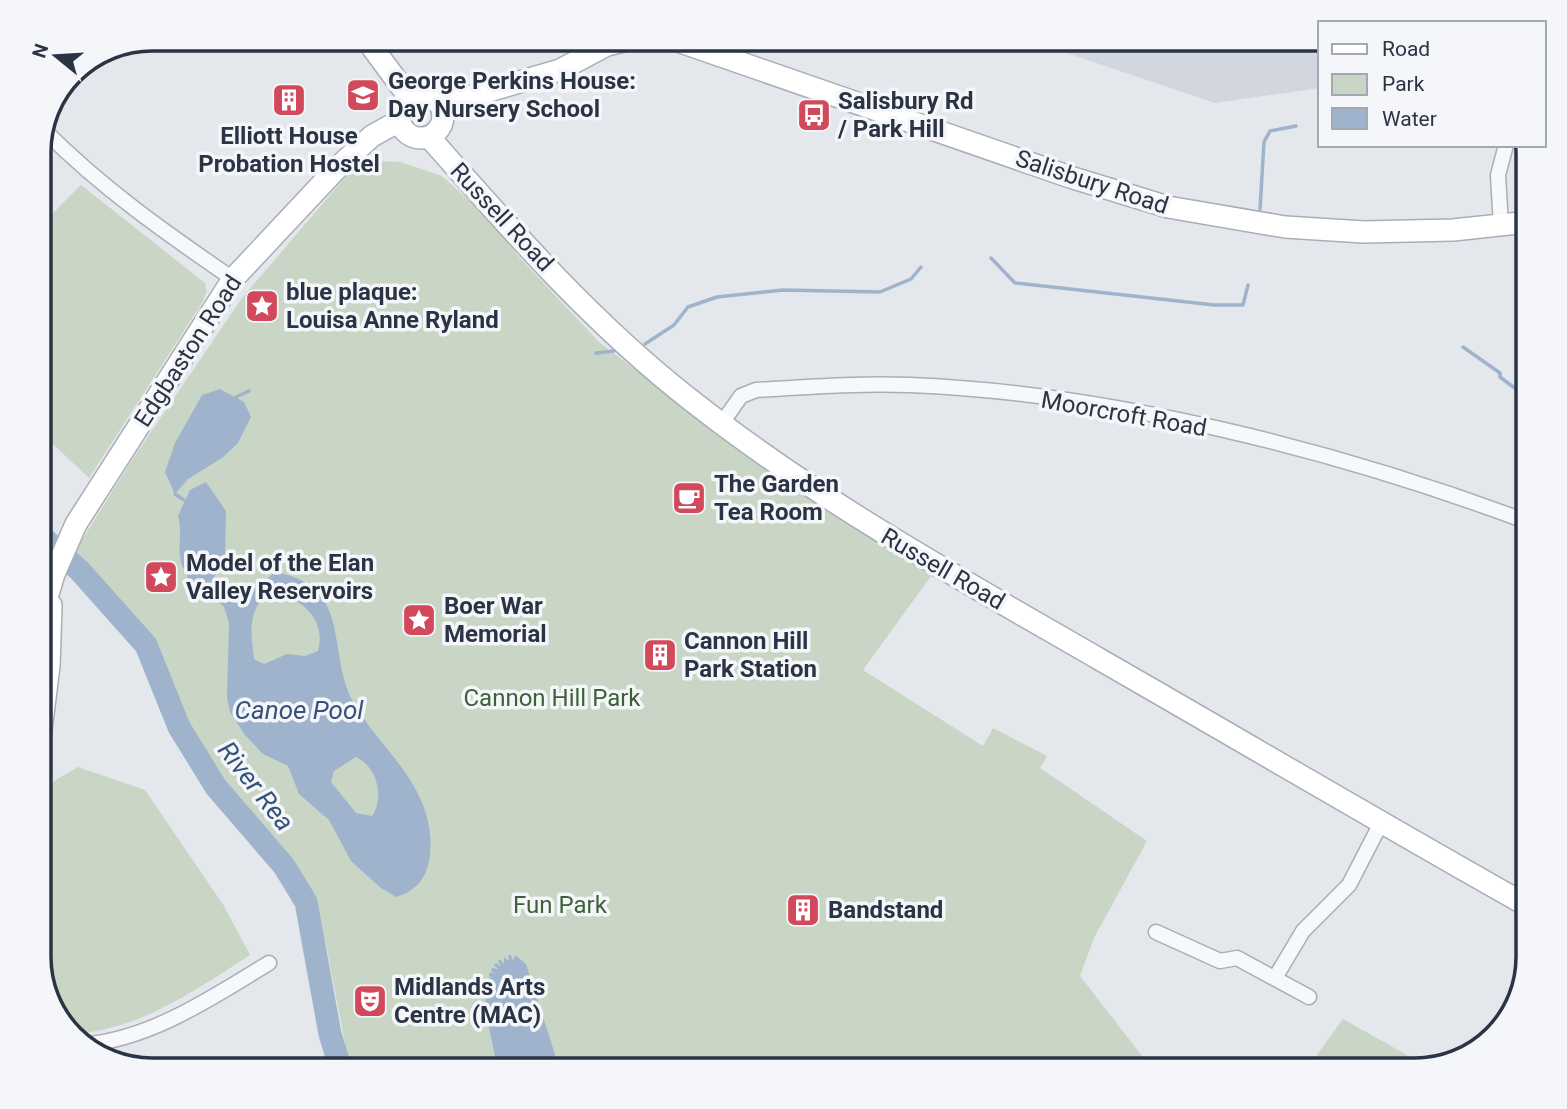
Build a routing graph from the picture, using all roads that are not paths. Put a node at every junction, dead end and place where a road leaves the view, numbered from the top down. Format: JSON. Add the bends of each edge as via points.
{"nodes":[{"id":1,"x":375,"y":51,"type":"edge"},
{"id":2,"x":597,"y":51,"type":"edge"},
{"id":3,"x":709,"y":51,"type":"edge"},
{"id":4,"x":408,"y":97,"type":"junction"},
{"id":5,"x":441,"y":105,"type":"junction"},
{"id":6,"x":399,"y":121,"type":"junction"},
{"id":7,"x":429,"y":137,"type":"junction"},
{"id":8,"x":52,"y":138,"type":"edge"},
{"id":9,"x":1505,"y":147,"type":"edge"},
{"id":10,"x":1516,"y":224,"type":"edge"},
{"id":11,"x":1501,"y":226,"type":"junction"},
{"id":12,"x":233,"y":279,"type":"junction"},
{"id":13,"x":722,"y":423,"type":"junction"},
{"id":14,"x":1516,"y":518,"type":"edge"},
{"id":15,"x":52,"y":579,"type":"junction"},
{"id":16,"x":51,"y":582,"type":"edge"},
{"id":17,"x":51,"y":608,"type":"edge"},
{"id":18,"x":1381,"y":823,"type":"junction"},
{"id":19,"x":1516,"y":898,"type":"edge"},
{"id":20,"x":1156,"y":932,"type":"dead end"},
{"id":21,"x":269,"y":963,"type":"dead end"},
{"id":22,"x":1275,"y":978,"type":"junction"},
{"id":23,"x":1309,"y":997,"type":"dead end"},
{"id":24,"x":99,"y":1043,"type":"edge"}],
"edges":[{"from":1,"to":4,"type":"main road"},
{"from":2,"to":5,"type":"main road","via":[[560,70]]},
{"from":3,"to":11,"type":"main road","name":"Salisbury Road","via":[[1168,207],[1285,227],[1364,232]]},
{"from":4,"to":5,"type":"main road","via":[[428,94]]},
{"from":4,"to":6,"type":"main road","via":[[399,110]]},
{"from":5,"to":7,"type":"main road","via":[[443,121]]},
{"from":6,"to":7,"type":"main road","via":[[407,134]]},
{"from":6,"to":12,"type":"main road","name":"Edgbaston Road","via":[[372,136],[338,167]]},
{"from":7,"to":13,"type":"main road","name":"Russell Road","via":[[616,335]]},
{"from":8,"to":12,"type":"street","via":[[127,205]]},
{"from":9,"to":11,"type":"street","via":[[1498,175]]},
{"from":10,"to":11,"type":"main road","name":"Salisbury Road"},
{"from":12,"to":15,"type":"main road","name":"Edgbaston Road","via":[[68,540]]},
{"from":13,"to":14,"type":"street","name":"Moorcroft Road","via":[[741,396],[756,390],[908,385],[998,392],[1118,409],[1284,446]]},
{"from":13,"to":18,"type":"main road","name":"Russell Road","via":[[850,514]]},
{"from":15,"to":16,"type":"main road","name":"Edgbaston Road"},
{"from":15,"to":17,"type":"main road","name":"Edgbaston Road"},
{"from":18,"to":19,"type":"main road","name":"Russell Road"},
{"from":18,"to":22,"type":"street","via":[[1349,885],[1303,931]]},
{"from":20,"to":22,"type":"street","via":[[1220,961],[1237,958]]},
{"from":21,"to":24,"type":"street","via":[[160,1025]]},
{"from":22,"to":23,"type":"street"}]}
